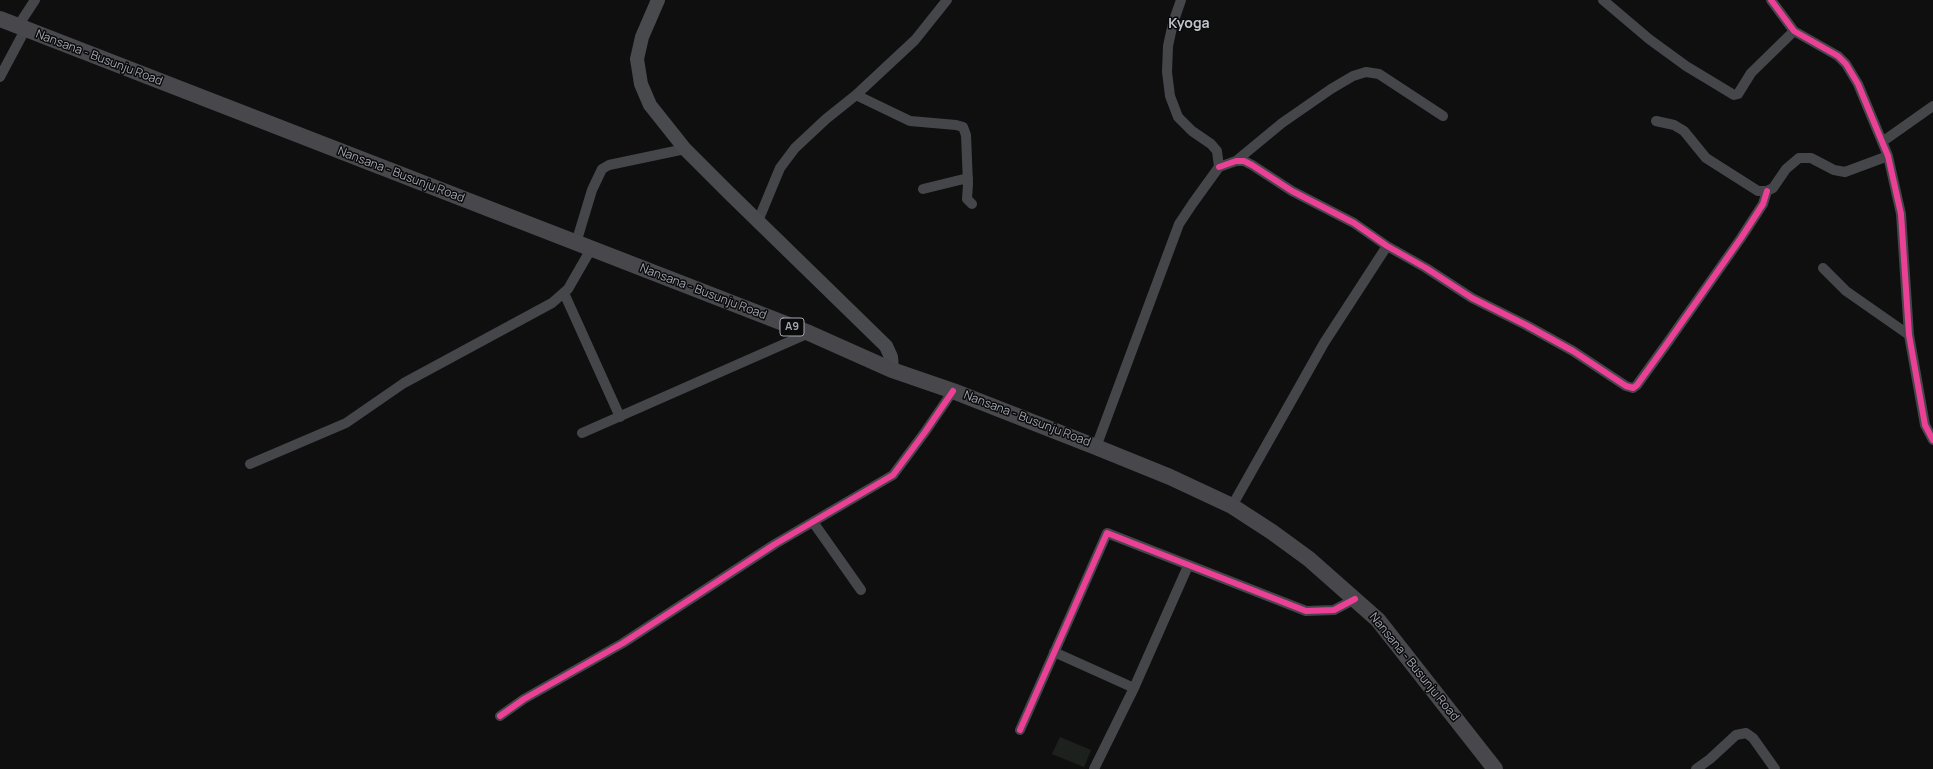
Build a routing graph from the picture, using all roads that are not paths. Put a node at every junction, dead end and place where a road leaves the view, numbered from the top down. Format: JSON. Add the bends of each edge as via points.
{"nodes":[{"id":1,"x":34,"y":0,"type":"edge"},
{"id":2,"x":658,"y":0,"type":"edge"},
{"id":3,"x":947,"y":0,"type":"edge"},
{"id":4,"x":1181,"y":0,"type":"edge"},
{"id":5,"x":1603,"y":0,"type":"edge"},
{"id":6,"x":1771,"y":0,"type":"edge"},
{"id":7,"x":0,"y":19,"type":"edge"},
{"id":8,"x":22,"y":28,"type":"junction"},
{"id":9,"x":1794,"y":31,"type":"junction"},
{"id":10,"x":0,"y":77,"type":"edge"},
{"id":11,"x":856,"y":95,"type":"junction"},
{"id":12,"x":1933,"y":106,"type":"edge"},
{"id":13,"x":1443,"y":116,"type":"dead end"},
{"id":14,"x":1656,"y":121,"type":"dead end"},
{"id":15,"x":1882,"y":142,"type":"junction"},
{"id":16,"x":686,"y":149,"type":"junction"},
{"id":17,"x":1888,"y":156,"type":"junction"},
{"id":18,"x":1236,"y":161,"type":"junction"},
{"id":19,"x":1219,"y":166,"type":"junction"},
{"id":20,"x":968,"y":178,"type":"junction"},
{"id":21,"x":923,"y":189,"type":"dead end"},
{"id":22,"x":1767,"y":191,"type":"junction"},
{"id":23,"x":972,"y":204,"type":"dead end"},
{"id":24,"x":758,"y":221,"type":"junction"},
{"id":25,"x":583,"y":246,"type":"junction"},
{"id":26,"x":1387,"y":246,"type":"junction"},
{"id":27,"x":1823,"y":268,"type":"dead end"},
{"id":28,"x":564,"y":293,"type":"junction"},
{"id":29,"x":809,"y":333,"type":"junction"},
{"id":30,"x":1909,"y":335,"type":"junction"},
{"id":31,"x":892,"y":370,"type":"junction"},
{"id":32,"x":953,"y":391,"type":"junction"},
{"id":33,"x":620,"y":417,"type":"junction"},
{"id":34,"x":582,"y":433,"type":"dead end"},
{"id":35,"x":1933,"y":440,"type":"edge"},
{"id":36,"x":1096,"y":446,"type":"junction"},
{"id":37,"x":250,"y":464,"type":"dead end"},
{"id":38,"x":1232,"y":506,"type":"junction"},
{"id":39,"x":813,"y":522,"type":"junction"},
{"id":40,"x":1188,"y":566,"type":"junction"},
{"id":41,"x":861,"y":590,"type":"dead end"},
{"id":42,"x":1355,"y":599,"type":"junction"},
{"id":43,"x":1054,"y":652,"type":"junction"},
{"id":44,"x":1134,"y":688,"type":"junction"},
{"id":45,"x":500,"y":716,"type":"dead end"},
{"id":46,"x":1020,"y":730,"type":"dead end"},
{"id":47,"x":1094,"y":769,"type":"edge"},
{"id":48,"x":1495,"y":769,"type":"edge"},
{"id":49,"x":1696,"y":769,"type":"edge"},
{"id":50,"x":1776,"y":769,"type":"edge"}],
"edges":[{"from":1,"to":8,"type":"street"},
{"from":2,"to":16,"type":"street","via":[[640,44],[637,59],[641,84],[650,104]]},
{"from":3,"to":11,"type":"street","via":[[915,40]]},
{"from":4,"to":19,"type":"street","via":[[1168,46],[1167,72],[1170,96],[1178,117],[1217,151]]},
{"from":5,"to":9,"type":"street","via":[[1686,66],[1734,95],[1738,94],[1751,73]]},
{"from":6,"to":9,"type":"street"},
{"from":7,"to":8,"type":"main road","name":"Nansana - Busunju Road","number":"A9"},
{"from":8,"to":10,"type":"street"},
{"from":8,"to":25,"type":"main road","name":"Nansana - Busunju Road","number":"A9"},
{"from":9,"to":15,"type":"street","via":[[1838,56],[1846,64],[1858,84]]},
{"from":11,"to":20,"type":"street","via":[[910,121],[963,127],[966,135]]},
{"from":11,"to":24,"type":"street","via":[[826,119],[791,153],[780,168]]},
{"from":12,"to":15,"type":"street"},
{"from":13,"to":18,"type":"street","via":[[1379,74],[1366,72],[1353,76],[1331,89],[1282,123]]},
{"from":14,"to":22,"type":"street","via":[[1674,125],[1684,131],[1706,158],[1758,191]]},
{"from":15,"to":17,"type":"street"},
{"from":16,"to":24,"type":"street"},
{"from":16,"to":25,"type":"street","via":[[609,165],[602,169],[592,190]]},
{"from":17,"to":22,"type":"street","via":[[1845,172],[1834,170],[1811,158],[1799,158],[1786,169],[1777,184]]},
{"from":17,"to":30,"type":"street","via":[[1901,214]]},
{"from":18,"to":19,"type":"street"},
{"from":18,"to":26,"type":"street","via":[[1252,165],[1292,191],[1354,223]]},
{"from":19,"to":36,"type":"street","via":[[1179,224]]},
{"from":20,"to":21,"type":"street"},
{"from":20,"to":23,"type":"street","via":[[967,199]]},
{"from":22,"to":26,"type":"street","via":[[1763,204],[1741,238],[1633,388],[1573,351],[1472,298]]},
{"from":24,"to":31,"type":"street","via":[[886,346],[891,357]]},
{"from":25,"to":28,"type":"street"},
{"from":25,"to":29,"type":"main road","name":"Nansana - Busunju Road","number":"A9"},
{"from":26,"to":38,"type":"street","via":[[1324,343]]},
{"from":27,"to":30,"type":"street","via":[[1846,291]]},
{"from":28,"to":33,"type":"street"},
{"from":28,"to":37,"type":"street","via":[[552,303],[404,383],[346,423]]},
{"from":29,"to":31,"type":"main road","name":"Nansana - Busunju Road","number":"A9"},
{"from":29,"to":33,"type":"street"},
{"from":30,"to":35,"type":"street","via":[[1925,425]]},
{"from":31,"to":32,"type":"main road","name":"Nansana - Busunju Road","number":"A9"},
{"from":32,"to":36,"type":"main road","name":"Nansana - Busunju Road","number":"A9"},
{"from":32,"to":39,"type":"street","via":[[893,475]]},
{"from":33,"to":34,"type":"street"},
{"from":36,"to":38,"type":"main road","name":"Nansana - Busunju Road","number":"A9"},
{"from":38,"to":42,"type":"main road","name":"Nansana - Busunju Road","number":"A9","via":[[1309,559]]},
{"from":39,"to":41,"type":"street"},
{"from":39,"to":45,"type":"street","via":[[623,643],[524,699]]},
{"from":40,"to":42,"type":"street","via":[[1306,611],[1334,610]]},
{"from":40,"to":43,"type":"street","via":[[1107,533]]},
{"from":40,"to":44,"type":"street"},
{"from":42,"to":48,"type":"main road","name":"Nansana - Busunju Road","number":"A9","via":[[1378,620]]},
{"from":43,"to":44,"type":"street"},
{"from":43,"to":46,"type":"street"},
{"from":44,"to":47,"type":"street"},
{"from":49,"to":50,"type":"street","via":[[1736,735],[1746,733],[1754,738]]}]}
